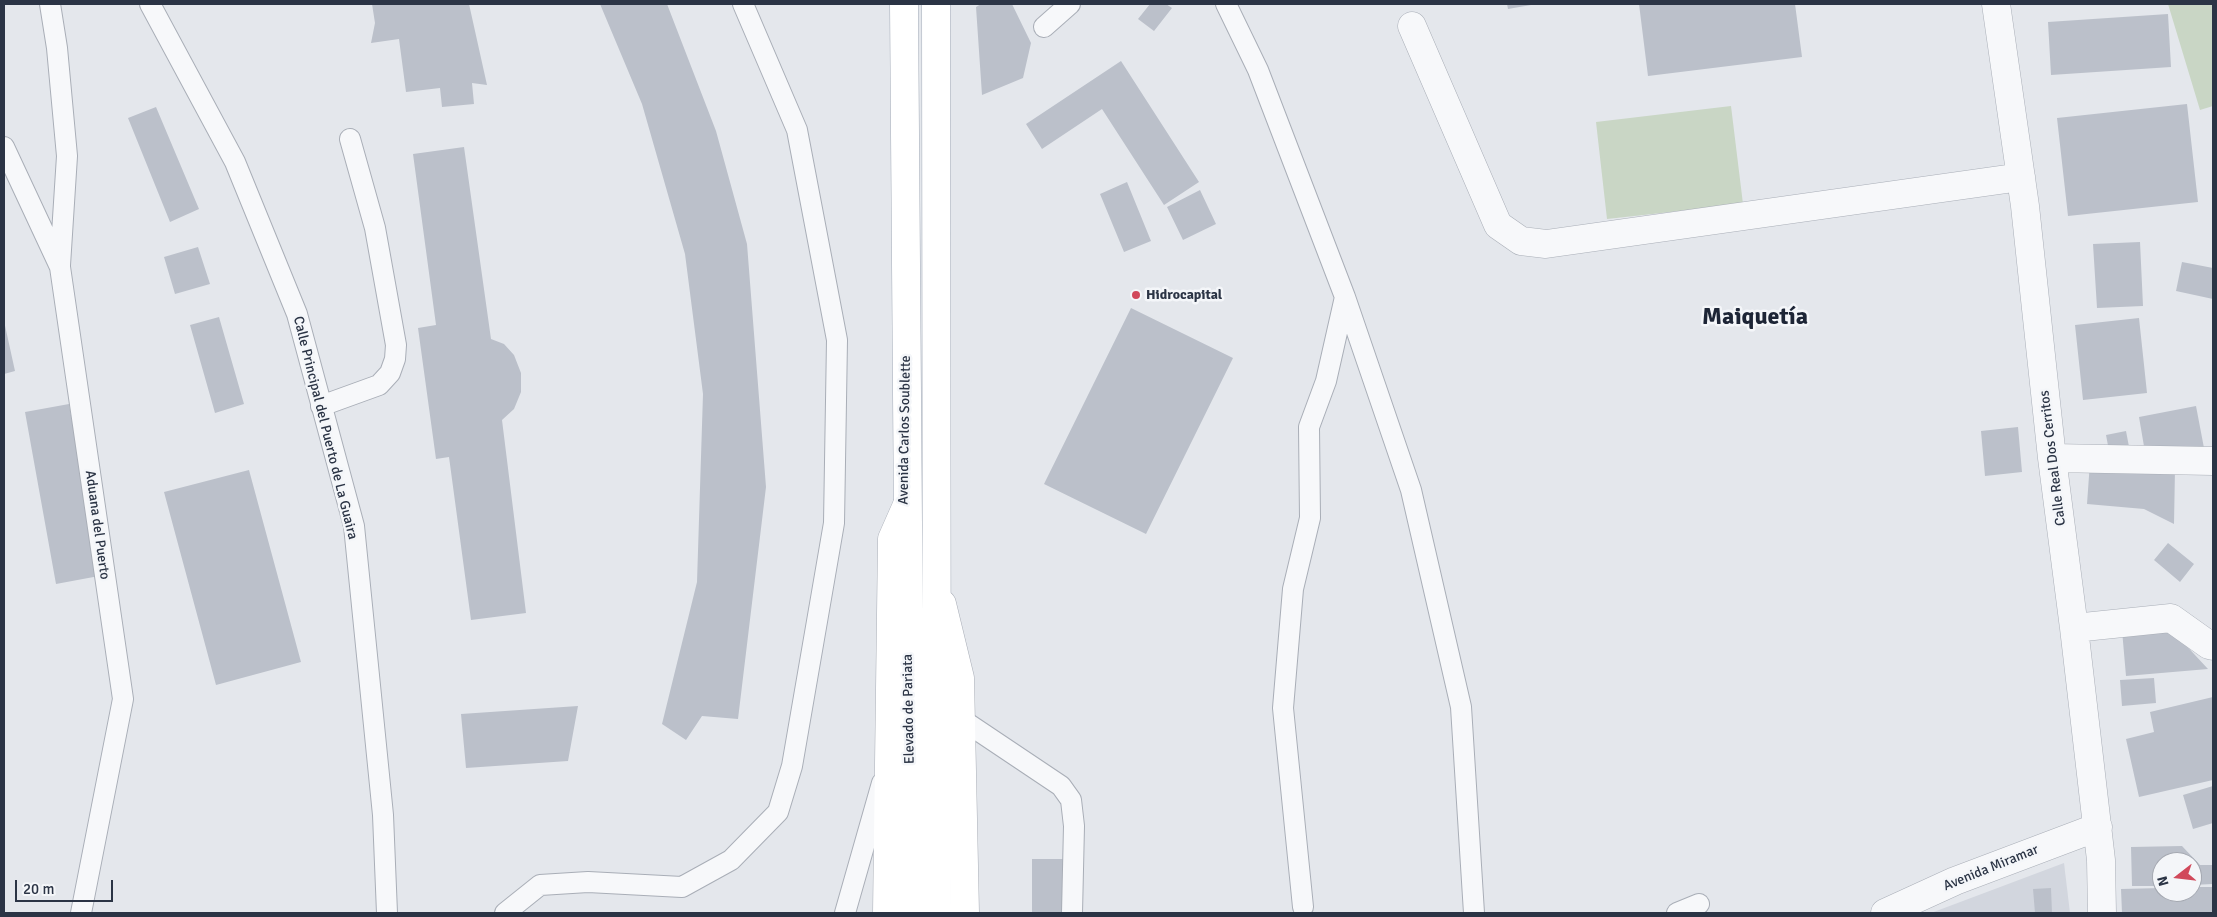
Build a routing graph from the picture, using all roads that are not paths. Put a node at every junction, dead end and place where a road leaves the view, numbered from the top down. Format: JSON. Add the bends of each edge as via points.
{"nodes":[{"id":1,"x":50,"y":4,"type":"edge"},
{"id":2,"x":150,"y":4,"type":"edge"},
{"id":3,"x":743,"y":4,"type":"edge"},
{"id":4,"x":904,"y":4,"type":"edge"},
{"id":5,"x":936,"y":4,"type":"edge"},
{"id":6,"x":1070,"y":4,"type":"edge"},
{"id":7,"x":1226,"y":4,"type":"edge"},
{"id":8,"x":1996,"y":4,"type":"edge"},
{"id":9,"x":1412,"y":26,"type":"dead end"},
{"id":10,"x":1044,"y":27,"type":"dead end"},
{"id":11,"x":350,"y":139,"type":"dead end"},
{"id":12,"x":4,"y":147,"type":"edge"},
{"id":13,"x":2021,"y":178,"type":"junction"},
{"id":14,"x":60,"y":267,"type":"junction"},
{"id":15,"x":1345,"y":296,"type":"junction"},
{"id":16,"x":322,"y":406,"type":"junction"},
{"id":17,"x":2052,"y":458,"type":"junction"},
{"id":18,"x":2213,"y":461,"type":"edge"},
{"id":19,"x":907,"y":505,"type":"junction"},
{"id":20,"x":936,"y":580,"type":"junction"},
{"id":21,"x":2074,"y":628,"type":"junction"},
{"id":22,"x":2213,"y":646,"type":"edge"},
{"id":23,"x":961,"y":719,"type":"junction"},
{"id":24,"x":889,"y":757,"type":"junction"},
{"id":25,"x":2098,"y":827,"type":"junction"},
{"id":26,"x":1699,"y":904,"type":"dead end"},
{"id":27,"x":1303,"y":907,"type":"dead end"},
{"id":28,"x":81,"y":913,"type":"edge"},
{"id":29,"x":387,"y":913,"type":"edge"},
{"id":30,"x":505,"y":913,"type":"edge"},
{"id":31,"x":845,"y":913,"type":"edge"},
{"id":32,"x":887,"y":913,"type":"edge"},
{"id":33,"x":911,"y":913,"type":"edge"},
{"id":34,"x":937,"y":913,"type":"edge"},
{"id":35,"x":965,"y":913,"type":"edge"},
{"id":36,"x":1072,"y":913,"type":"edge"},
{"id":37,"x":1474,"y":913,"type":"edge"},
{"id":38,"x":1677,"y":913,"type":"edge"},
{"id":39,"x":1885,"y":913,"type":"edge"},
{"id":40,"x":2102,"y":913,"type":"edge"}],
"edges":[{"from":1,"to":14,"type":"lane","via":[[67,156]]},
{"from":2,"to":16,"type":"lane","name":"Calle Principal del Puerto de La Guaira","via":[[235,162],[297,314]]},
{"from":3,"to":30,"type":"lane","via":[[797,130],[837,340],[834,523],[792,766],[778,812],[731,860],[682,887],[588,882],[540,885]]},
{"from":4,"to":19,"type":"main road","name":"Avenida Carlos Soublette"},
{"from":5,"to":20,"type":"main road"},
{"from":6,"to":10,"type":"lane"},
{"from":7,"to":15,"type":"lane","via":[[1258,70]]},
{"from":8,"to":13,"type":"street","name":"Calle Real Dos Cerritos"},
{"from":9,"to":13,"type":"street","via":[[1498,225],[1521,241],[1546,244]]},
{"from":11,"to":16,"type":"lane","via":[[375,228],[396,345],[395,359],[390,373],[379,385]]},
{"from":12,"to":14,"type":"lane","name":"Aduana del Puerto"},
{"from":13,"to":17,"type":"street","name":"Calle Real Dos Cerritos"},
{"from":14,"to":28,"type":"lane","name":"Aduana del Puerto","via":[[123,699]]},
{"from":15,"to":27,"type":"lane","via":[[1326,380],[1309,427],[1310,518],[1293,589],[1283,708]]},
{"from":15,"to":37,"type":"lane","via":[[1411,490],[1462,707]]},
{"from":16,"to":29,"type":"lane","name":"Calle Principal del Puerto de La Guaira","via":[[354,526],[382,815]]},
{"from":17,"to":18,"type":"street"},
{"from":17,"to":21,"type":"street","name":"Calle Real Dos Cerritos"},
{"from":19,"to":24,"type":"main road","name":"Avenida Carlos Soublette","via":[[892,539]]},
{"from":19,"to":33,"type":"main road","name":"Elevado de Pariata"},
{"from":20,"to":23,"type":"main road","via":[[960,678]]},
{"from":20,"to":34,"type":"main road","name":"Elevado de Pariata"},
{"from":21,"to":22,"type":"street","via":[[2171,618]]},
{"from":21,"to":25,"type":"street","name":"Calle Real Dos Cerritos"},
{"from":23,"to":35,"type":"main road"},
{"from":23,"to":36,"type":"lane","via":[[1060,786],[1071,800],[1074,826]]},
{"from":24,"to":31,"type":"lane"},
{"from":24,"to":32,"type":"main road","name":"Avenida Carlos Soublette"},
{"from":25,"to":39,"type":"street","name":"Avenida Miramar","via":[[1955,881]]},
{"from":25,"to":40,"type":"street","name":"Calle Real Dos Cerritos"},
{"from":26,"to":38,"type":"lane"}]}
